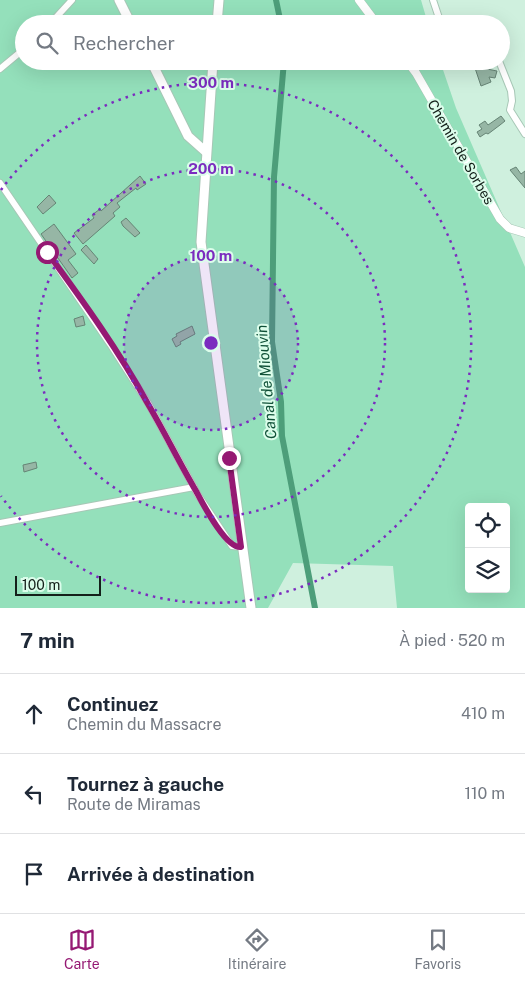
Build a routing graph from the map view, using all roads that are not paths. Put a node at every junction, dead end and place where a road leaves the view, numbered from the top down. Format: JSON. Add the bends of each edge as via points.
{"nodes":[{"id":1,"x":72,"y":0,"type":"edge"},
{"id":2,"x":119,"y":0,"type":"edge"},
{"id":3,"x":219,"y":0,"type":"edge"},
{"id":4,"x":359,"y":0,"type":"edge"},
{"id":5,"x":434,"y":0,"type":"edge"},
{"id":6,"x":58,"y":15,"type":"edge"},
{"id":7,"x":126,"y":15,"type":"edge"},
{"id":8,"x":218,"y":15,"type":"edge"},
{"id":9,"x":370,"y":15,"type":"edge"},
{"id":10,"x":438,"y":15,"type":"edge"},
{"id":11,"x":15,"y":56,"type":"edge"},
{"id":12,"x":0,"y":69,"type":"edge"},
{"id":13,"x":155,"y":70,"type":"edge"},
{"id":14,"x":213,"y":70,"type":"edge"},
{"id":15,"x":413,"y":70,"type":"edge"},
{"id":16,"x":502,"y":70,"type":"edge"},
{"id":17,"x":525,"y":134,"type":"edge"},
{"id":18,"x":206,"y":152,"type":"junction"},
{"id":19,"x":0,"y":183,"type":"edge"},
{"id":20,"x":525,"y":233,"type":"edge"},
{"id":21,"x":194,"y":487,"type":"junction"},
{"id":22,"x":0,"y":523,"type":"edge"},
{"id":23,"x":241,"y":547,"type":"junction"},
{"id":24,"x":251,"y":608,"type":"edge"}],
"edges":[{"from":1,"to":6,"type":"street"},
{"from":2,"to":7,"type":"main road"},
{"from":3,"to":8,"type":"main road"},
{"from":4,"to":9,"type":"street"},
{"from":5,"to":10,"type":"street"},
{"from":11,"to":12,"type":"street"},
{"from":13,"to":18,"type":"main road","via":[[188,136]]},
{"from":14,"to":18,"type":"main road"},
{"from":15,"to":20,"type":"street","name":"Chemin de Sorbes","via":[[500,219],[509,228]]},
{"from":16,"to":17,"type":"street","via":[[512,97],[510,110]]},
{"from":18,"to":23,"type":"main road","via":[[200,242]]},
{"from":19,"to":21,"type":"street","via":[[115,351]]},
{"from":21,"to":22,"type":"street"},
{"from":21,"to":23,"type":"street","via":[[226,539],[232,546]]},
{"from":23,"to":24,"type":"main road"}]}
